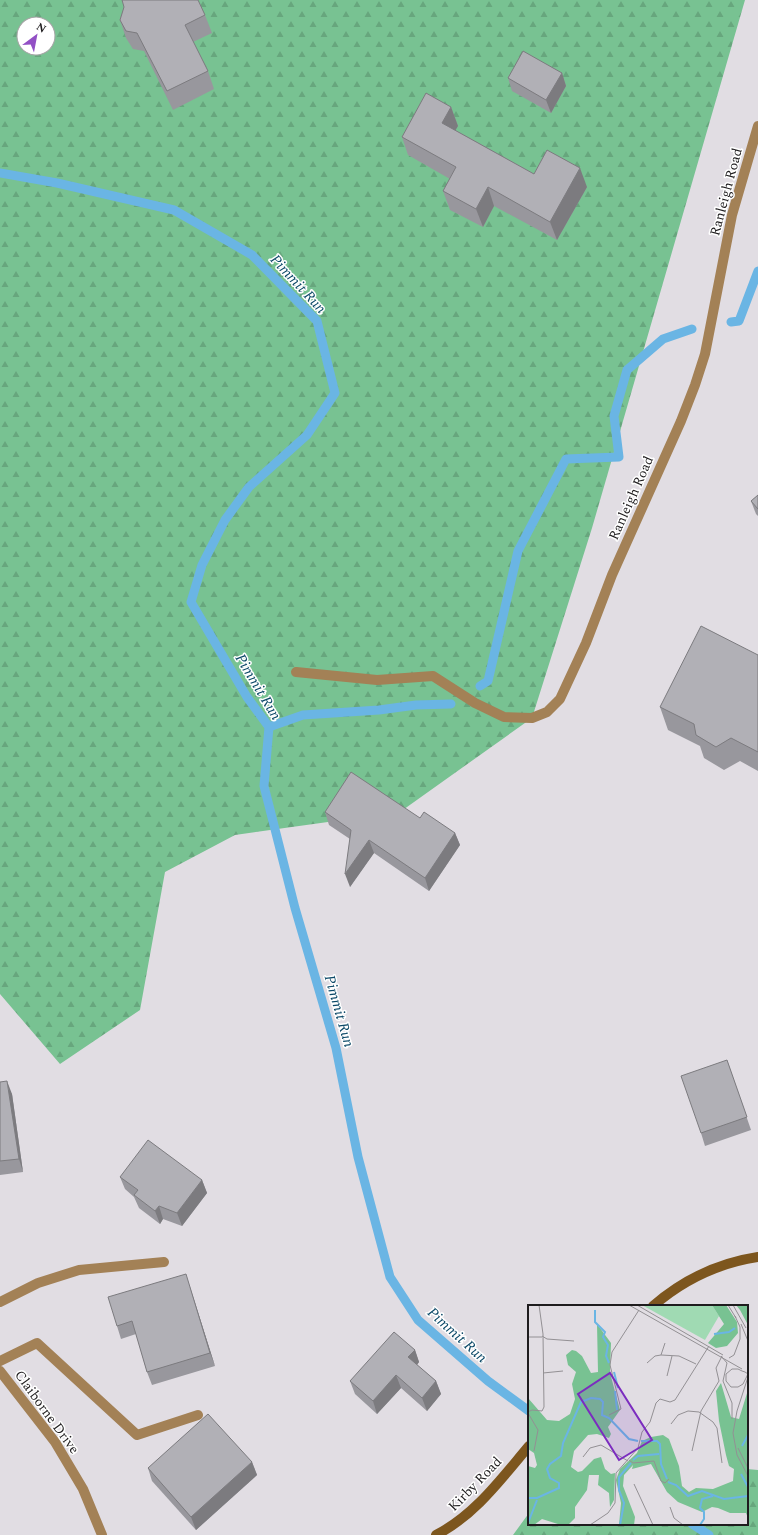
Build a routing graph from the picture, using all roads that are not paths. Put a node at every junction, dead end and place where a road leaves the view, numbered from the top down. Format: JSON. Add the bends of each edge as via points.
{"nodes":[{"id":1,"x":758,"y":126,"type":"edge"},
{"id":2,"x":296,"y":672,"type":"dead end"},
{"id":3,"x":758,"y":1257,"type":"edge"},
{"id":4,"x":164,"y":1262,"type":"dead end"},
{"id":5,"x":0,"y":1302,"type":"edge"},
{"id":6,"x":654,"y":1305,"type":"edge"},
{"id":7,"x":0,"y":1360,"type":"edge"},
{"id":8,"x":0,"y":1371,"type":"edge"},
{"id":9,"x":198,"y":1415,"type":"dead end"},
{"id":10,"x":528,"y":1447,"type":"edge"},
{"id":11,"x":102,"y":1535,"type":"edge"},
{"id":12,"x":436,"y":1535,"type":"edge"}],
"edges":[{"from":1,"to":2,"type":"street","name":"Ranleigh Road","via":[[732,215],[705,354],[695,385],[560,699],[547,712],[532,718],[504,717],[475,703],[433,676],[359,679]]},
{"from":3,"to":6,"type":"main road","via":[[743,1259],[689,1279]]},
{"from":4,"to":5,"type":"street","via":[[79,1270],[38,1283]]},
{"from":7,"to":9,"type":"street","via":[[37,1343],[137,1435]]},
{"from":8,"to":11,"type":"street","name":"Claiborne Drive","via":[[55,1442],[83,1489]]},
{"from":10,"to":12,"type":"main road","name":"Kirby Road","via":[[468,1514]]}]}
